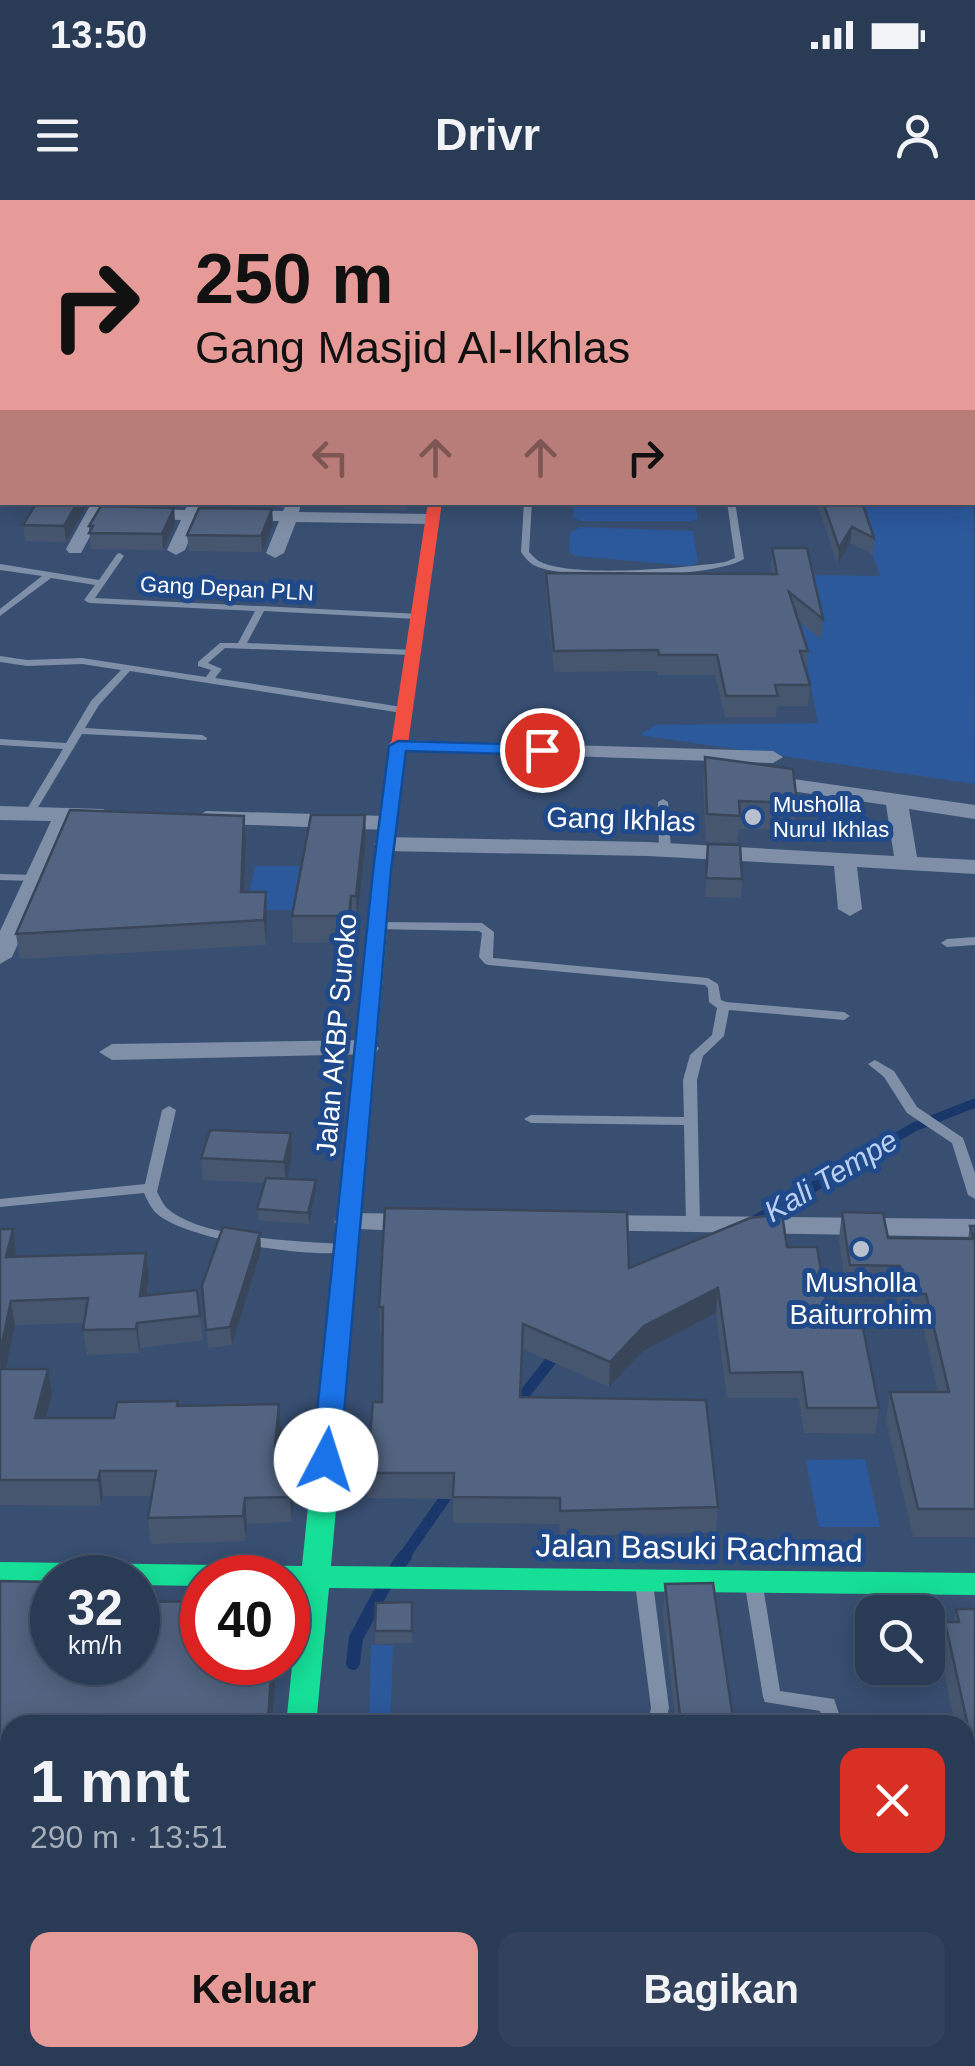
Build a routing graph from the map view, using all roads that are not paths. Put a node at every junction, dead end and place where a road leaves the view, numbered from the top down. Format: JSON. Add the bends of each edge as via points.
{"nodes":[{"id":1,"x":528,"y":505,"type":"edge"},
{"id":2,"x":732,"y":505,"type":"edge"},
{"id":3,"x":98,"y":508,"type":"edge"},
{"id":4,"x":195,"y":508,"type":"edge"},
{"id":5,"x":292,"y":510,"type":"edge"},
{"id":6,"x":434,"y":511,"type":"edge"},
{"id":7,"x":75,"y":549,"type":"dead end"},
{"id":8,"x":176,"y":550,"type":"dead end"},
{"id":9,"x":275,"y":553,"type":"dead end"},
{"id":10,"x":120,"y":556,"type":"dead end"},
{"id":11,"x":0,"y":567,"type":"edge"},
{"id":12,"x":48,"y":576,"type":"junction"},
{"id":13,"x":102,"y":583,"type":"junction"},
{"id":14,"x":260,"y":610,"type":"junction"},
{"id":15,"x":0,"y":613,"type":"edge"},
{"id":16,"x":417,"y":616,"type":"junction"},
{"id":17,"x":241,"y":646,"type":"junction"},
{"id":18,"x":412,"y":652,"type":"junction"},
{"id":19,"x":0,"y":659,"type":"edge"},
{"id":20,"x":128,"y":668,"type":"junction"},
{"id":21,"x":209,"y":680,"type":"junction"},
{"id":22,"x":402,"y":710,"type":"junction"},
{"id":23,"x":78,"y":731,"type":"junction"},
{"id":24,"x":202,"y":738,"type":"dead end"},
{"id":25,"x":0,"y":742,"type":"edge"},
{"id":26,"x":68,"y":746,"type":"junction"},
{"id":27,"x":398,"y":746,"type":"junction"},
{"id":28,"x":686,"y":754,"type":"junction"},
{"id":29,"x":772,"y":757,"type":"dead end"},
{"id":30,"x":896,"y":798,"type":"junction"},
{"id":31,"x":663,"y":802,"type":"dead end"},
{"id":32,"x":975,"y":812,"type":"edge"},
{"id":33,"x":0,"y":813,"type":"edge"},
{"id":34,"x":29,"y":814,"type":"junction"},
{"id":35,"x":62,"y":821,"type":"junction"},
{"id":36,"x":122,"y":822,"type":"edge"},
{"id":37,"x":181,"y":824,"type":"edge"},
{"id":38,"x":0,"y":826,"type":"edge"},
{"id":39,"x":387,"y":826,"type":"junction"},
{"id":40,"x":665,"y":850,"type":"junction"},
{"id":41,"x":846,"y":859,"type":"junction"},
{"id":42,"x":906,"y":862,"type":"junction"},
{"id":43,"x":975,"y":866,"type":"edge"},
{"id":44,"x":0,"y":877,"type":"edge"},
{"id":45,"x":36,"y":878,"type":"junction"},
{"id":46,"x":850,"y":909,"type":"dead end"},
{"id":47,"x":377,"y":926,"type":"junction"},
{"id":48,"x":975,"y":941,"type":"edge"},
{"id":49,"x":948,"y":942,"type":"dead end"},
{"id":50,"x":0,"y":958,"type":"edge"},
{"id":51,"x":724,"y":1006,"type":"junction"},
{"id":52,"x":844,"y":1016,"type":"dead end"},
{"id":53,"x":366,"y":1048,"type":"junction"},
{"id":54,"x":112,"y":1052,"type":"dead end"},
{"id":55,"x":875,"y":1064,"type":"dead end"},
{"id":56,"x":169,"y":1110,"type":"dead end"},
{"id":57,"x":530,"y":1119,"type":"dead end"},
{"id":58,"x":690,"y":1121,"type":"junction"},
{"id":59,"x":151,"y":1188,"type":"junction"},
{"id":60,"x":975,"y":1194,"type":"edge"},
{"id":61,"x":0,"y":1203,"type":"edge"},
{"id":62,"x":444,"y":1223,"type":"edge"},
{"id":63,"x":559,"y":1224,"type":"edge"},
{"id":64,"x":699,"y":1225,"type":"junction"},
{"id":65,"x":975,"y":1228,"type":"edge"},
{"id":66,"x":348,"y":1236,"type":"junction"},
{"id":67,"x":0,"y":1573,"type":"edge"},
{"id":68,"x":315,"y":1576,"type":"junction"},
{"id":69,"x":643,"y":1579,"type":"junction"},
{"id":70,"x":753,"y":1581,"type":"junction"},
{"id":71,"x":975,"y":1584,"type":"edge"},
{"id":72,"x":302,"y":1715,"type":"edge"},
{"id":73,"x":658,"y":1715,"type":"edge"},
{"id":74,"x":830,"y":1715,"type":"edge"}],
"edges":[{"from":1,"to":2,"type":"lane","via":[[525,552],[540,566],[693,570],[740,558]]},
{"from":3,"to":4,"type":"street"},
{"from":3,"to":7,"type":"street"},
{"from":4,"to":5,"type":"street"},
{"from":4,"to":8,"type":"street"},
{"from":5,"to":6,"type":"street"},
{"from":5,"to":9,"type":"street"},
{"from":6,"to":16,"type":"street","name":"Jalan AKBP Suroko"},
{"from":10,"to":13,"type":"lane","name":"Gang Depan PLN"},
{"from":11,"to":12,"type":"lane"},
{"from":12,"to":13,"type":"lane"},
{"from":12,"to":15,"type":"lane"},
{"from":13,"to":14,"type":"lane","name":"Gang Depan PLN","via":[[89,600]]},
{"from":14,"to":16,"type":"lane","name":"Gang Depan PLN"},
{"from":14,"to":17,"type":"lane"},
{"from":16,"to":18,"type":"street","name":"Jalan AKBP Suroko"},
{"from":17,"to":18,"type":"lane"},
{"from":17,"to":21,"type":"lane","via":[[219,646],[201,664],[218,670]]},
{"from":18,"to":22,"type":"street","name":"Jalan AKBP Suroko"},
{"from":19,"to":20,"type":"lane"},
{"from":20,"to":21,"type":"lane"},
{"from":20,"to":23,"type":"lane"},
{"from":21,"to":22,"type":"lane"},
{"from":22,"to":27,"type":"street","name":"Jalan AKBP Suroko"},
{"from":23,"to":24,"type":"lane"},
{"from":23,"to":26,"type":"lane"},
{"from":25,"to":26,"type":"lane"},
{"from":26,"to":34,"type":"lane"},
{"from":27,"to":28,"type":"street"},
{"from":27,"to":39,"type":"street","name":"Jalan AKBP Suroko"},
{"from":28,"to":29,"type":"street"},
{"from":28,"to":30,"type":"street","via":[[694,771]]},
{"from":30,"to":32,"type":"street"},
{"from":30,"to":42,"type":"street"},
{"from":31,"to":40,"type":"lane"},
{"from":33,"to":34,"type":"street"},
{"from":34,"to":35,"type":"street"},
{"from":35,"to":36,"type":"street"},
{"from":35,"to":38,"type":"street"},
{"from":35,"to":45,"type":"street"},
{"from":37,"to":39,"type":"street","name":"Gang Ikhlas"},
{"from":39,"to":40,"type":"street","name":"Gang Ikhlas"},
{"from":39,"to":47,"type":"street","name":"Jalan AKBP Suroko"},
{"from":40,"to":41,"type":"street","name":"Gang Ikhlas"},
{"from":41,"to":42,"type":"street","name":"Gang Ikhlas"},
{"from":41,"to":46,"type":"street"},
{"from":42,"to":43,"type":"street","name":"Gang Ikhlas"},
{"from":44,"to":45,"type":"lane"},
{"from":45,"to":50,"type":"street"},
{"from":47,"to":51,"type":"lane","via":[[482,927],[488,931],[488,961],[708,982],[715,1002]]},
{"from":47,"to":53,"type":"street","name":"Jalan AKBP Suroko"},
{"from":48,"to":49,"type":"lane"},
{"from":51,"to":52,"type":"lane"},
{"from":51,"to":58,"type":"lane","via":[[718,1036],[693,1064]]},
{"from":53,"to":54,"type":"street"},
{"from":53,"to":66,"type":"street","name":"Jalan AKBP Suroko"},
{"from":55,"to":60,"type":"lane","via":[[889,1074],[907,1106],[958,1141]]},
{"from":56,"to":59,"type":"lane"},
{"from":57,"to":58,"type":"lane"},
{"from":58,"to":64,"type":"lane"},
{"from":59,"to":61,"type":"lane"},
{"from":59,"to":66,"type":"lane","via":[[161,1209],[208,1233]]},
{"from":62,"to":66,"type":"street"},
{"from":63,"to":64,"type":"street"},
{"from":64,"to":65,"type":"street"},
{"from":66,"to":68,"type":"street","name":"Jalan AKBP Suroko"},
{"from":67,"to":68,"type":"street"},
{"from":68,"to":69,"type":"street","name":"Jalan Basuki Rachmad"},
{"from":68,"to":72,"type":"street","name":"Jalan AKBP Suroko"},
{"from":69,"to":70,"type":"street","name":"Jalan Basuki Rachmad"},
{"from":69,"to":73,"type":"lane"},
{"from":70,"to":71,"type":"street","name":"Jalan Basuki Rachmad"},
{"from":70,"to":74,"type":"lane","via":[[772,1698],[826,1704]]}]}
